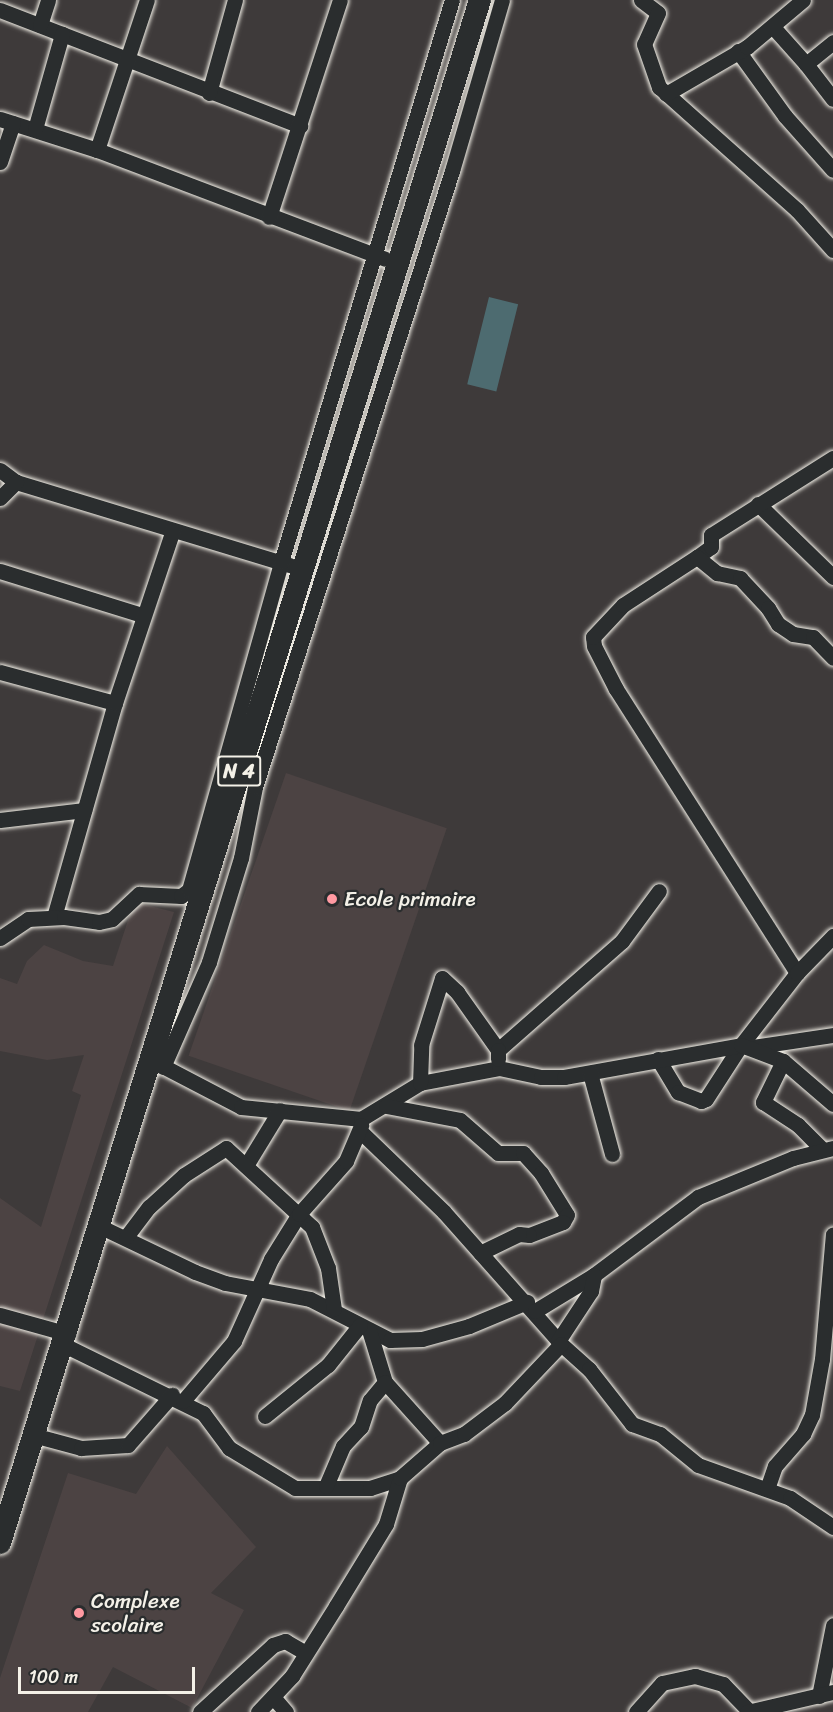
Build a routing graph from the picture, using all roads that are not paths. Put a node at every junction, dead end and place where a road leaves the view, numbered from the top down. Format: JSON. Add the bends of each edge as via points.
{"nodes":[{"id":1,"x":48,"y":0,"type":"edge"},
{"id":2,"x":147,"y":0,"type":"edge"},
{"id":3,"x":235,"y":0,"type":"edge"},
{"id":4,"x":340,"y":0,"type":"edge"},
{"id":5,"x":452,"y":0,"type":"edge"},
{"id":6,"x":480,"y":0,"type":"edge"},
{"id":7,"x":502,"y":0,"type":"edge"},
{"id":8,"x":641,"y":0,"type":"edge"},
{"id":9,"x":803,"y":0,"type":"edge"},
{"id":10,"x":0,"y":10,"type":"edge"},
{"id":11,"x":40,"y":25,"type":"junction"},
{"id":12,"x":773,"y":27,"type":"junction"},
{"id":13,"x":62,"y":34,"type":"junction"},
{"id":14,"x":833,"y":42,"type":"edge"},
{"id":15,"x":738,"y":51,"type":"junction"},
{"id":16,"x":127,"y":61,"type":"junction"},
{"id":17,"x":806,"y":64,"type":"junction"},
{"id":18,"x":209,"y":93,"type":"junction"},
{"id":19,"x":666,"y":94,"type":"junction"},
{"id":20,"x":833,"y":99,"type":"edge"},
{"id":21,"x":6,"y":121,"type":"edge"},
{"id":22,"x":300,"y":126,"type":"junction"},
{"id":23,"x":35,"y":129,"type":"junction"},
{"id":24,"x":97,"y":150,"type":"junction"},
{"id":25,"x":0,"y":162,"type":"edge"},
{"id":26,"x":833,"y":170,"type":"edge"},
{"id":27,"x":269,"y":217,"type":"junction"},
{"id":28,"x":833,"y":250,"type":"edge"},
{"id":29,"x":386,"y":260,"type":"junction"},
{"id":30,"x":833,"y":458,"type":"edge"},
{"id":31,"x":0,"y":470,"type":"edge"},
{"id":32,"x":16,"y":482,"type":"junction"},
{"id":33,"x":0,"y":498,"type":"edge"},
{"id":34,"x":758,"y":504,"type":"junction"},
{"id":35,"x":173,"y":530,"type":"junction"},
{"id":36,"x":697,"y":557,"type":"junction"},
{"id":37,"x":292,"y":566,"type":"junction"},
{"id":38,"x":0,"y":572,"type":"edge"},
{"id":39,"x":833,"y":577,"type":"edge"},
{"id":40,"x":142,"y":615,"type":"junction"},
{"id":41,"x":833,"y":658,"type":"edge"},
{"id":42,"x":0,"y":672,"type":"edge"},
{"id":43,"x":115,"y":703,"type":"junction"},
{"id":44,"x":84,"y":810,"type":"junction"},
{"id":45,"x":0,"y":820,"type":"edge"},
{"id":46,"x":659,"y":891,"type":"dead end"},
{"id":47,"x":54,"y":917,"type":"junction"},
{"id":48,"x":833,"y":936,"type":"edge"},
{"id":49,"x":0,"y":938,"type":"edge"},
{"id":50,"x":796,"y":973,"type":"junction"},
{"id":51,"x":833,"y":1035,"type":"edge"},
{"id":52,"x":745,"y":1046,"type":"junction"},
{"id":53,"x":498,"y":1050,"type":"junction"},
{"id":54,"x":658,"y":1059,"type":"junction"},
{"id":55,"x":783,"y":1061,"type":"junction"},
{"id":56,"x":157,"y":1063,"type":"junction"},
{"id":57,"x":499,"y":1068,"type":"junction"},
{"id":58,"x":590,"y":1072,"type":"junction"},
{"id":59,"x":420,"y":1083,"type":"junction"},
{"id":60,"x":833,"y":1104,"type":"edge"},
{"id":61,"x":386,"y":1106,"type":"junction"},
{"id":62,"x":280,"y":1110,"type":"junction"},
{"id":63,"x":361,"y":1125,"type":"junction"},
{"id":64,"x":827,"y":1148,"type":"edge"},
{"id":65,"x":612,"y":1154,"type":"dead end"},
{"id":66,"x":247,"y":1164,"type":"junction"},
{"id":67,"x":299,"y":1214,"type":"junction"},
{"id":68,"x":99,"y":1226,"type":"junction"},
{"id":69,"x":833,"y":1234,"type":"edge"},
{"id":70,"x":126,"y":1238,"type":"junction"},
{"id":71,"x":480,"y":1253,"type":"junction"},
{"id":72,"x":594,"y":1275,"type":"junction"},
{"id":73,"x":258,"y":1287,"type":"junction"},
{"id":74,"x":531,"y":1307,"type":"junction"},
{"id":75,"x":334,"y":1309,"type":"junction"},
{"id":76,"x":0,"y":1315,"type":"edge"},
{"id":77,"x":364,"y":1328,"type":"junction"},
{"id":78,"x":66,"y":1340,"type":"junction"},
{"id":79,"x":560,"y":1343,"type":"junction"},
{"id":80,"x":385,"y":1382,"type":"junction"},
{"id":81,"x":178,"y":1398,"type":"junction"},
{"id":82,"x":265,"y":1416,"type":"dead end"},
{"id":83,"x":33,"y":1435,"type":"junction"},
{"id":84,"x":440,"y":1443,"type":"junction"},
{"id":85,"x":400,"y":1478,"type":"junction"},
{"id":86,"x":326,"y":1486,"type":"junction"},
{"id":87,"x":767,"y":1489,"type":"junction"},
{"id":88,"x":833,"y":1527,"type":"edge"},
{"id":89,"x":0,"y":1543,"type":"edge"},
{"id":90,"x":833,"y":1625,"type":"edge"},
{"id":91,"x":306,"y":1653,"type":"junction"},
{"id":92,"x":829,"y":1670,"type":"edge"},
{"id":93,"x":826,"y":1694,"type":"edge"},
{"id":94,"x":273,"y":1697,"type":"junction"},
{"id":95,"x":777,"y":1708,"type":"edge"},
{"id":96,"x":200,"y":1712,"type":"edge"},
{"id":97,"x":258,"y":1712,"type":"edge"},
{"id":98,"x":286,"y":1712,"type":"edge"},
{"id":99,"x":636,"y":1712,"type":"edge"},
{"id":100,"x":748,"y":1712,"type":"edge"}],
"edges":[{"from":1,"to":11,"type":"street"},
{"from":2,"to":16,"type":"street"},
{"from":3,"to":18,"type":"street"},
{"from":4,"to":22,"type":"street"},
{"from":5,"to":29,"type":"street"},
{"from":6,"to":29,"type":"highway","number":"N 4"},
{"from":7,"to":56,"type":"street","via":[[452,171],[255,787],[241,858],[212,952]]},
{"from":8,"to":19,"type":"street","via":[[658,13],[644,44],[655,82]]},
{"from":9,"to":12,"type":"street"},
{"from":10,"to":11,"type":"street"},
{"from":11,"to":13,"type":"street"},
{"from":12,"to":15,"type":"street"},
{"from":12,"to":17,"type":"street"},
{"from":13,"to":16,"type":"street"},
{"from":13,"to":23,"type":"street"},
{"from":14,"to":17,"type":"street"},
{"from":15,"to":19,"type":"street"},
{"from":15,"to":26,"type":"street","via":[[785,116]]},
{"from":16,"to":18,"type":"street"},
{"from":16,"to":24,"type":"street"},
{"from":17,"to":20,"type":"street"},
{"from":18,"to":22,"type":"street"},
{"from":19,"to":28,"type":"street","via":[[797,210]]},
{"from":21,"to":23,"type":"street"},
{"from":21,"to":25,"type":"street"},
{"from":22,"to":27,"type":"street"},
{"from":23,"to":24,"type":"street"},
{"from":24,"to":27,"type":"street"},
{"from":27,"to":29,"type":"street"},
{"from":29,"to":37,"type":"highway","number":"N 4"},
{"from":30,"to":34,"type":"street"},
{"from":31,"to":32,"type":"street"},
{"from":32,"to":33,"type":"street"},
{"from":32,"to":35,"type":"street"},
{"from":34,"to":36,"type":"street","via":[[711,535],[711,547]]},
{"from":34,"to":39,"type":"street"},
{"from":35,"to":37,"type":"street"},
{"from":35,"to":40,"type":"street"},
{"from":36,"to":41,"type":"street","via":[[717,573],[740,578],[778,624],[793,634],[813,637]]},
{"from":36,"to":50,"type":"street","via":[[609,616],[596,629],[594,646],[616,689]]},
{"from":37,"to":47,"type":"street","via":[[189,890],[181,896],[140,894],[112,919],[99,922]]},
{"from":37,"to":56,"type":"highway","number":"N 4"},
{"from":38,"to":40,"type":"street"},
{"from":40,"to":43,"type":"street"},
{"from":42,"to":43,"type":"street"},
{"from":43,"to":44,"type":"street"},
{"from":44,"to":45,"type":"street"},
{"from":44,"to":47,"type":"street"},
{"from":46,"to":53,"type":"street","via":[[622,941]]},
{"from":47,"to":49,"type":"street","via":[[28,919]]},
{"from":48,"to":50,"type":"street"},
{"from":50,"to":52,"type":"street"},
{"from":51,"to":52,"type":"street"},
{"from":52,"to":54,"type":"street"},
{"from":52,"to":54,"type":"street","via":[[708,1098],[701,1101],[678,1092]]},
{"from":52,"to":55,"type":"street"},
{"from":53,"to":57,"type":"street"},
{"from":53,"to":59,"type":"street","via":[[457,992],[442,978],[421,1045]]},
{"from":54,"to":58,"type":"street"},
{"from":55,"to":60,"type":"street"},
{"from":55,"to":64,"type":"street","via":[[763,1102]]},
{"from":56,"to":62,"type":"street","via":[[208,1086],[235,1105]]},
{"from":56,"to":68,"type":"highway","number":"N 4"},
{"from":57,"to":58,"type":"street","via":[[541,1077]]},
{"from":57,"to":59,"type":"street"},
{"from":58,"to":65,"type":"street"},
{"from":59,"to":61,"type":"street"},
{"from":61,"to":63,"type":"street"},
{"from":61,"to":71,"type":"street","via":[[460,1120],[498,1153],[523,1153],[541,1173],[567,1215],[563,1222],[529,1235],[519,1234]]},
{"from":62,"to":63,"type":"street"},
{"from":62,"to":66,"type":"street"},
{"from":63,"to":67,"type":"street","via":[[346,1161]]},
{"from":63,"to":71,"type":"street"},
{"from":64,"to":72,"type":"street","via":[[699,1197]]},
{"from":66,"to":67,"type":"street"},
{"from":66,"to":70,"type":"street","via":[[226,1148],[219,1150],[149,1207]]},
{"from":67,"to":73,"type":"street"},
{"from":67,"to":75,"type":"street","via":[[318,1238],[328,1268]]},
{"from":68,"to":70,"type":"street"},
{"from":68,"to":78,"type":"highway","number":"N 4"},
{"from":69,"to":87,"type":"street","via":[[822,1359],[812,1415],[803,1434],[783,1454]]},
{"from":70,"to":73,"type":"street","via":[[195,1272],[225,1283]]},
{"from":71,"to":74,"type":"street"},
{"from":72,"to":74,"type":"street"},
{"from":72,"to":79,"type":"street","via":[[591,1291]]},
{"from":73,"to":75,"type":"street","via":[[290,1293]]},
{"from":73,"to":81,"type":"street","via":[[232,1344]]},
{"from":74,"to":77,"type":"street","via":[[422,1339],[390,1340]]},
{"from":74,"to":79,"type":"street"},
{"from":75,"to":77,"type":"street"},
{"from":76,"to":78,"type":"street"},
{"from":77,"to":80,"type":"street"},
{"from":77,"to":82,"type":"street","via":[[330,1363]]},
{"from":78,"to":81,"type":"street"},
{"from":78,"to":83,"type":"highway","number":"N 4"},
{"from":79,"to":84,"type":"street","via":[[505,1403],[464,1434]]},
{"from":79,"to":87,"type":"street","via":[[589,1369],[632,1424],[660,1434],[698,1465]]},
{"from":80,"to":84,"type":"street"},
{"from":80,"to":86,"type":"street","via":[[370,1400],[361,1427],[344,1446]]},
{"from":81,"to":83,"type":"street","via":[[125,1445],[81,1448]]},
{"from":81,"to":86,"type":"street","via":[[206,1416],[229,1448],[278,1479],[301,1489]]},
{"from":83,"to":89,"type":"highway","number":"N 4"},
{"from":84,"to":85,"type":"street"},
{"from":85,"to":86,"type":"street","via":[[370,1488]]},
{"from":85,"to":91,"type":"street","via":[[382,1531]]},
{"from":87,"to":88,"type":"street","via":[[812,1509]]},
{"from":90,"to":92,"type":"street"},
{"from":91,"to":94,"type":"street"},
{"from":91,"to":96,"type":"street","via":[[285,1641],[273,1645]]},
{"from":92,"to":93,"type":"street"},
{"from":93,"to":95,"type":"street"},
{"from":94,"to":97,"type":"street"},
{"from":94,"to":98,"type":"street"},
{"from":95,"to":100,"type":"street"},
{"from":99,"to":100,"type":"street","via":[[662,1683],[695,1676],[723,1684]]}]}
